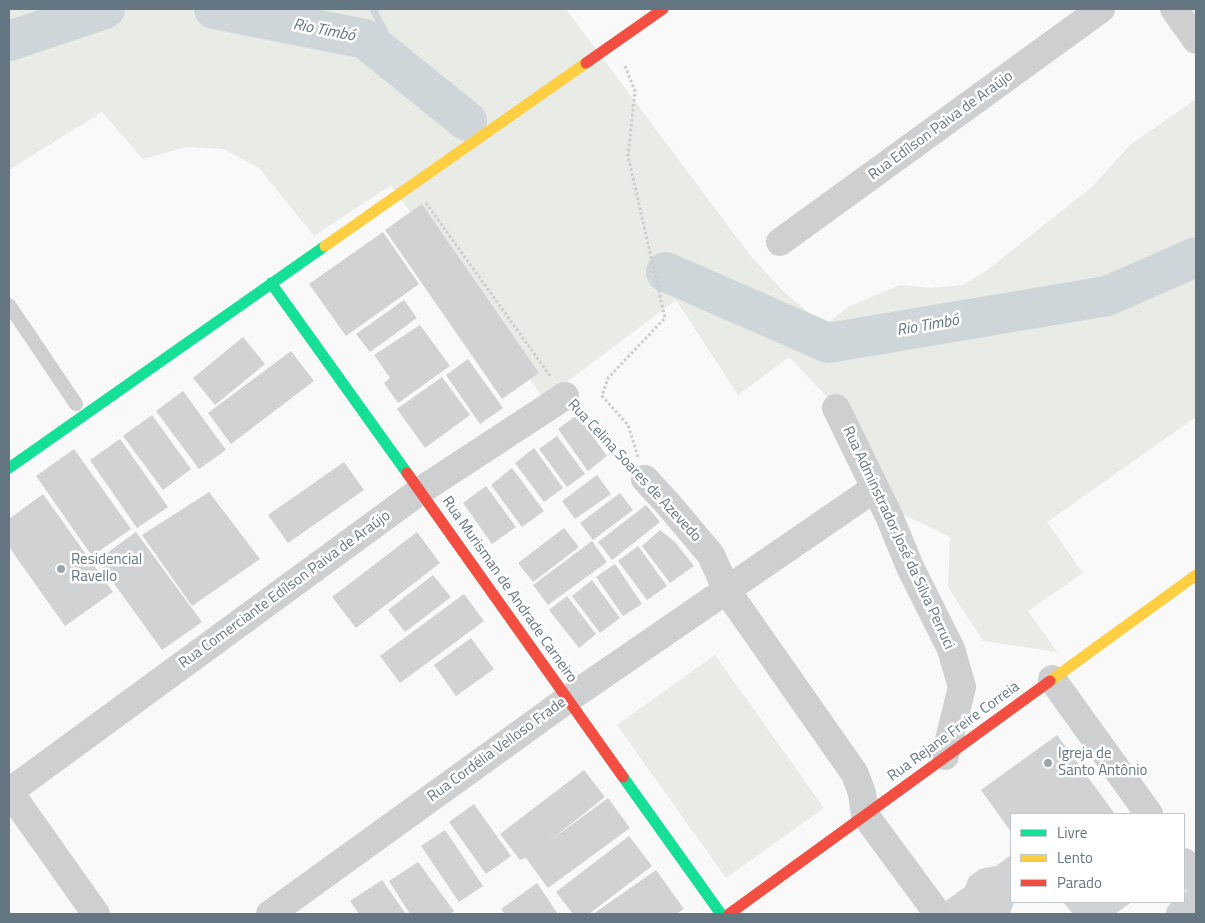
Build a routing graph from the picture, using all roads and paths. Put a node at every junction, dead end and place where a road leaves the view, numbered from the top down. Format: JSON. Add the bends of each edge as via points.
{"nodes":[{"id":1,"x":663,"y":9,"type":"edge"},
{"id":2,"x":1101,"y":9,"type":"edge"},
{"id":3,"x":1174,"y":9,"type":"edge"},
{"id":4,"x":1196,"y":40,"type":"edge"},
{"id":5,"x":616,"y":44,"type":"junction"},
{"id":6,"x":413,"y":184,"type":"junction"},
{"id":7,"x":780,"y":242,"type":"dead end"},
{"id":8,"x":271,"y":283,"type":"junction"},
{"id":9,"x":11,"y":313,"type":"edge"},
{"id":10,"x":565,"y":396,"type":"junction"},
{"id":11,"x":836,"y":408,"type":"dead end"},
{"id":12,"x":80,"y":409,"type":"junction"},
{"id":13,"x":9,"y":468,"type":"edge"},
{"id":14,"x":645,"y":479,"type":"junction"},
{"id":15,"x":875,"y":488,"type":"junction"},
{"id":16,"x":420,"y":492,"type":"junction"},
{"id":17,"x":1196,"y":575,"type":"edge"},
{"id":18,"x":727,"y":591,"type":"junction"},
{"id":19,"x":1052,"y":679,"type":"junction"},
{"id":20,"x":568,"y":699,"type":"junction"},
{"id":21,"x":946,"y":756,"type":"junction"},
{"id":22,"x":9,"y":792,"type":"edge"},
{"id":23,"x":1148,"y":813,"type":"edge"},
{"id":24,"x":865,"y":815,"type":"junction"},
{"id":25,"x":1185,"y":864,"type":"edge"},
{"id":26,"x":1196,"y":880,"type":"edge"},
{"id":27,"x":1196,"y":902,"type":"edge"},
{"id":28,"x":96,"y":914,"type":"edge"},
{"id":29,"x":270,"y":914,"type":"edge"},
{"id":30,"x":721,"y":914,"type":"edge"},
{"id":31,"x":729,"y":914,"type":"edge"},
{"id":32,"x":938,"y":914,"type":"edge"},
{"id":33,"x":1180,"y":914,"type":"edge"}],
"edges":[{"from":1,"to":5,"type":"street"},
{"from":2,"to":7,"type":"street","name":"Rua Edílson Paiva de Araújo"},
{"from":3,"to":4,"type":"street"},
{"from":5,"to":6,"type":"street"},
{"from":5,"to":14,"type":"path","via":[[635,91],[628,156],[665,318],[608,378],[602,396],[628,425]]},
{"from":6,"to":8,"type":"street"},
{"from":6,"to":10,"type":"path","name":"Rua Celina Soares de Azevedo"},
{"from":8,"to":12,"type":"street"},
{"from":8,"to":16,"type":"street","name":"Rua Murisman de Andrade Carneiro"},
{"from":9,"to":12,"type":"lane"},
{"from":10,"to":14,"type":"path","name":"Rua Celina Soares de Azevedo"},
{"from":10,"to":16,"type":"street","name":"Rua Comerciante Edílson Paiva de Araújo"},
{"from":11,"to":15,"type":"street","name":"Rua Adminstrador José da Silva Perruci"},
{"from":12,"to":13,"type":"street"},
{"from":14,"to":18,"type":"street","name":"Rua Celina Soares de Azevedo","via":[[711,555]]},
{"from":15,"to":18,"type":"street","name":"Rua Cordélia Velloso Frade"},
{"from":15,"to":21,"type":"street","name":"Rua Adminstrador José da Silva Perruci","via":[[910,567],[952,649],[962,687]]},
{"from":16,"to":20,"type":"street","name":"Rua Murisman de Andrade Carneiro"},
{"from":16,"to":22,"type":"street","name":"Rua Comerciante Edílson Paiva de Araújo"},
{"from":17,"to":19,"type":"street","name":"Rua Rejane Freire Correia"},
{"from":18,"to":20,"type":"street","name":"Rua Cordélia Velloso Frade"},
{"from":18,"to":24,"type":"street","name":"Rua Celina Soares de Azevedo","via":[[855,774]]},
{"from":19,"to":21,"type":"street","name":"Rua Rejane Freire Correia"},
{"from":19,"to":23,"type":"street"},
{"from":20,"to":29,"type":"street","name":"Rua Cordélia Velloso Frade"},
{"from":20,"to":30,"type":"street","name":"Rua Murisman de Andrade Carneiro"},
{"from":21,"to":24,"type":"street","name":"Rua Rejane Freire Correia"},
{"from":22,"to":28,"type":"street"},
{"from":24,"to":31,"type":"street","name":"Rua Rejane Freire Correia"},
{"from":24,"to":32,"type":"street","name":"Rua Celina Soares de Azevedo"},
{"from":25,"to":26,"type":"street"},
{"from":27,"to":33,"type":"street"}]}
